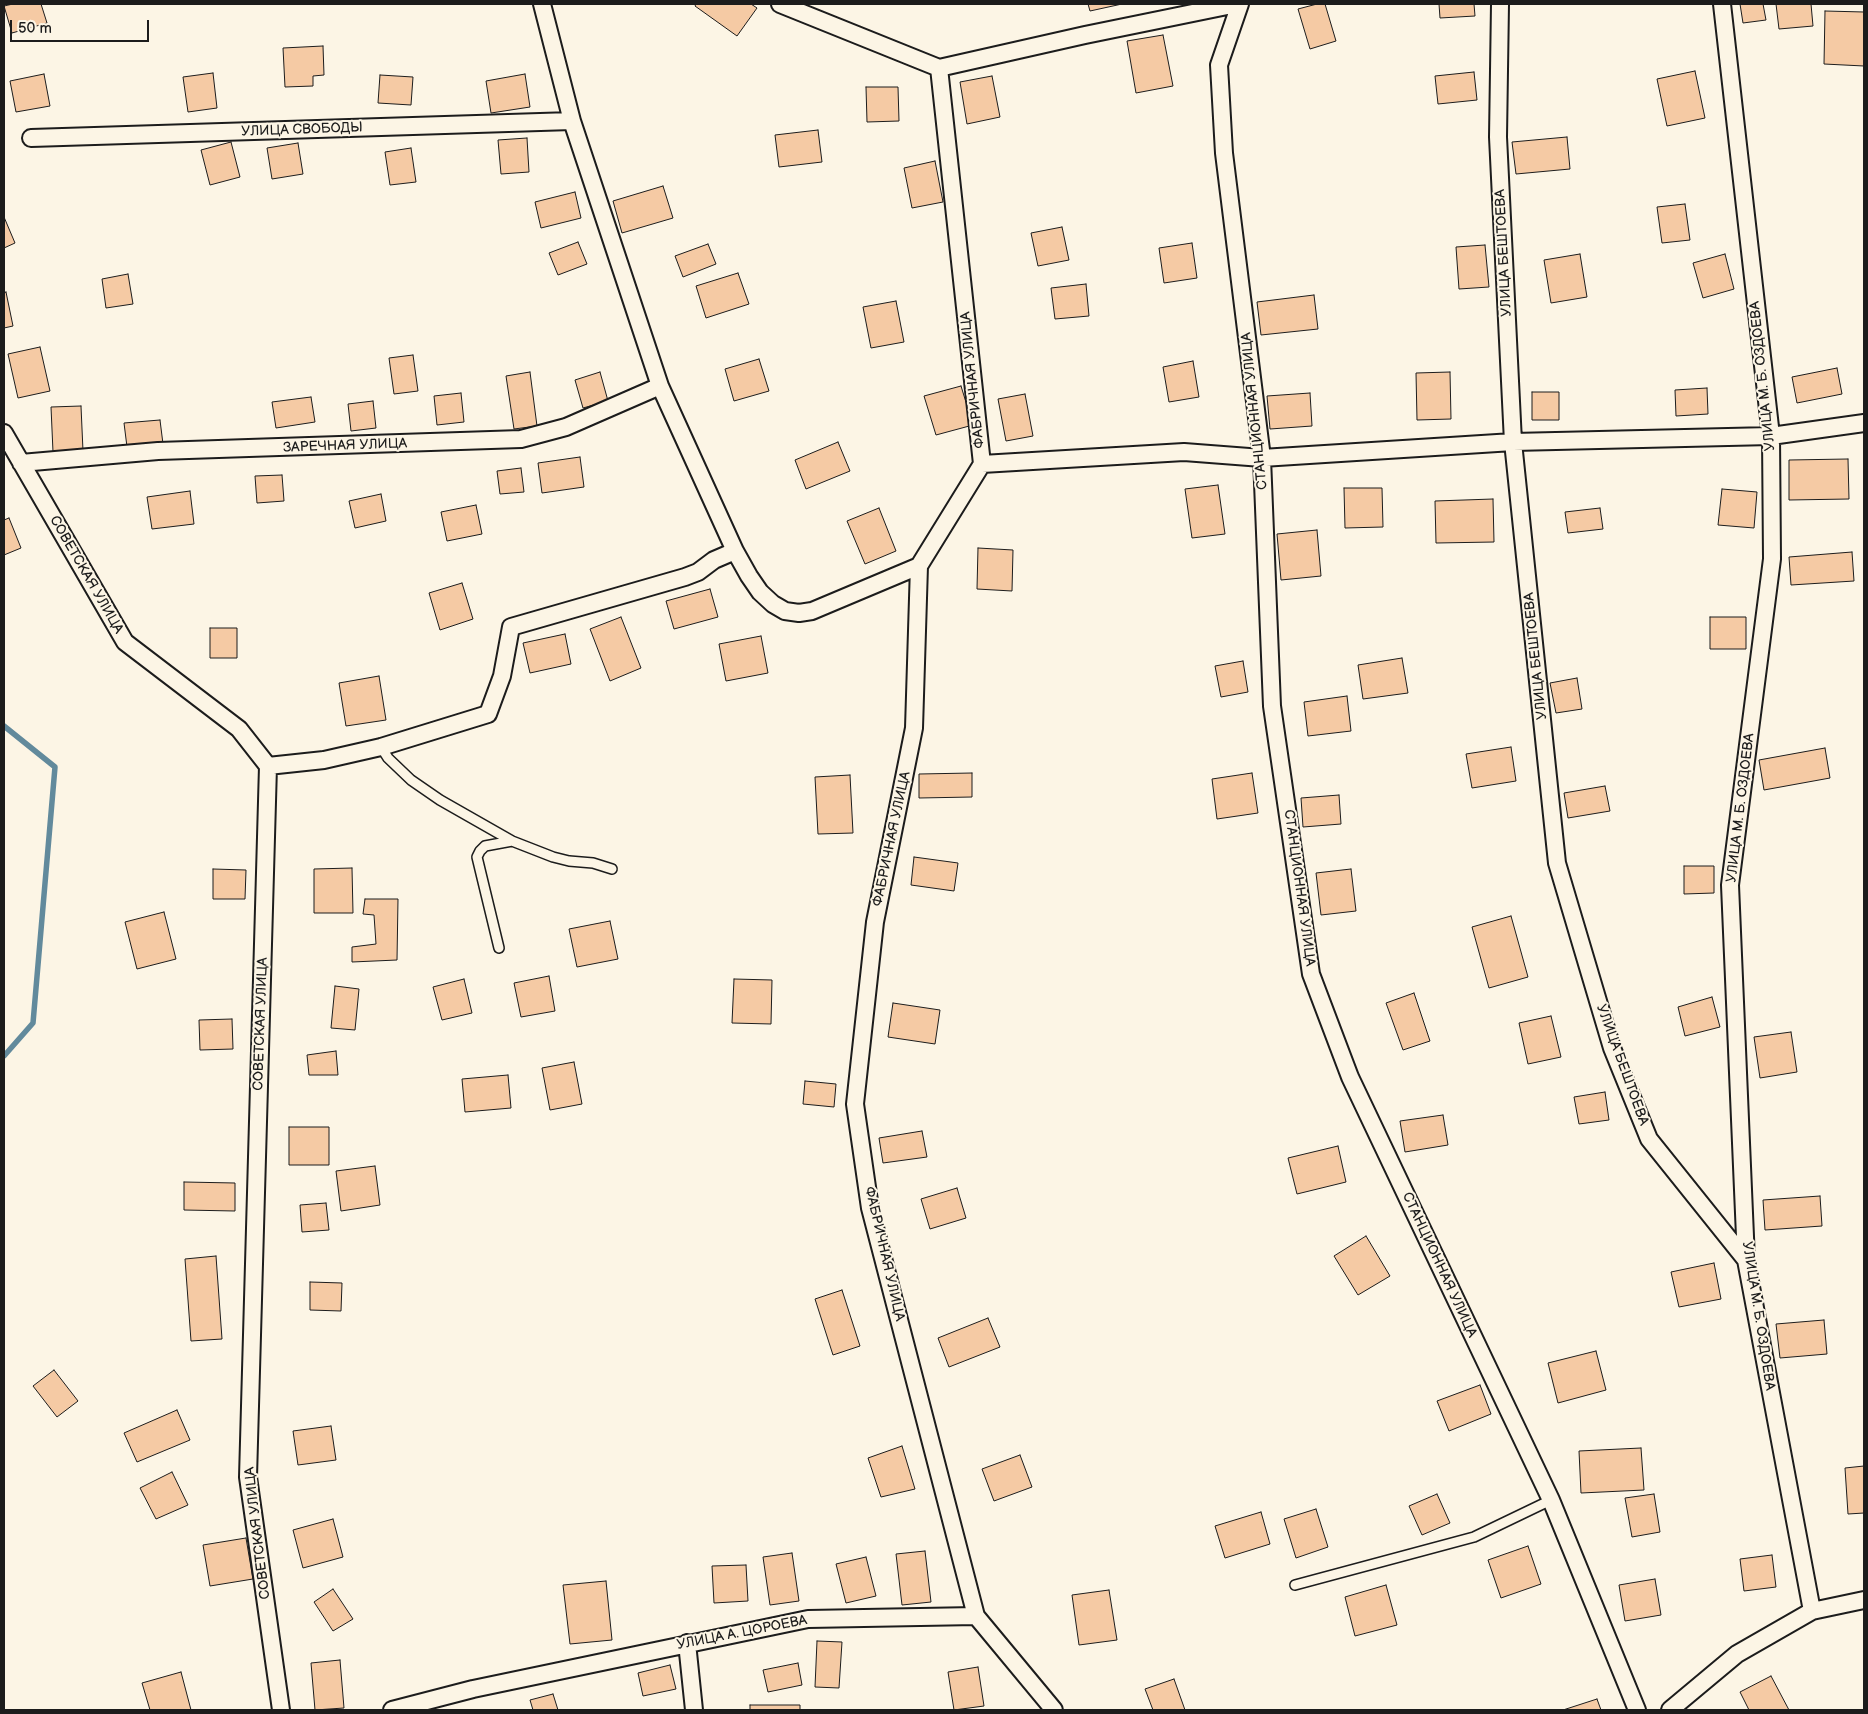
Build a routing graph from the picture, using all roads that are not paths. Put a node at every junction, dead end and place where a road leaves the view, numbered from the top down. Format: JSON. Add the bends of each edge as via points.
{"nodes":[{"id":1,"x":542,"y":4,"type":"edge"},
{"id":2,"x":780,"y":4,"type":"edge"},
{"id":3,"x":1238,"y":4,"type":"edge"},
{"id":4,"x":1500,"y":4,"type":"edge"},
{"id":5,"x":1722,"y":4,"type":"edge"},
{"id":6,"x":939,"y":68,"type":"junction"},
{"id":7,"x":572,"y":121,"type":"junction"},
{"id":8,"x":31,"y":138,"type":"dead end"},
{"id":9,"x":660,"y":386,"type":"junction"},
{"id":10,"x":1864,"y":423,"type":"edge"},
{"id":11,"x":4,"y":433,"type":"edge"},
{"id":12,"x":1771,"y":436,"type":"junction"},
{"id":13,"x":1513,"y":442,"type":"junction"},
{"id":14,"x":1262,"y":458,"type":"junction"},
{"id":15,"x":21,"y":463,"type":"junction"},
{"id":16,"x":982,"y":464,"type":"junction"},
{"id":17,"x":735,"y":551,"type":"junction"},
{"id":18,"x":920,"y":566,"type":"junction"},
{"id":19,"x":381,"y":747,"type":"junction"},
{"id":20,"x":268,"y":766,"type":"junction"},
{"id":21,"x":512,"y":841,"type":"junction"},
{"id":22,"x":612,"y":869,"type":"dead end"},
{"id":23,"x":499,"y":948,"type":"dead end"},
{"id":24,"x":1746,"y":1260,"type":"junction"},
{"id":25,"x":1551,"y":1500,"type":"junction"},
{"id":26,"x":1295,"y":1585,"type":"dead end"},
{"id":27,"x":1864,"y":1600,"type":"edge"},
{"id":28,"x":1812,"y":1611,"type":"junction"},
{"id":29,"x":976,"y":1616,"type":"junction"},
{"id":30,"x":687,"y":1643,"type":"junction"},
{"id":31,"x":281,"y":1710,"type":"edge"},
{"id":32,"x":392,"y":1710,"type":"edge"},
{"id":33,"x":694,"y":1710,"type":"edge"},
{"id":34,"x":1054,"y":1710,"type":"edge"},
{"id":35,"x":1637,"y":1710,"type":"edge"},
{"id":36,"x":1670,"y":1710,"type":"edge"}],
"edges":[{"from":1,"to":7,"type":"street"},
{"from":2,"to":6,"type":"street"},
{"from":3,"to":6,"type":"street"},
{"from":3,"to":14,"type":"street","name":"СТАНЦИОННАЯ УЛИЦА","via":[[1220,65],[1222,124]]},
{"from":4,"to":13,"type":"street","name":"УЛИЦА БЕШТОЕВА","via":[[1498,137]]},
{"from":5,"to":12,"type":"street","name":"УЛИЦА М. Б. ОЗДОЕВА"},
{"from":6,"to":16,"type":"street","name":"ФАБРИЧНАЯ УЛИЦА"},
{"from":7,"to":8,"type":"street","name":"УЛИЦА СВОБОДЫ"},
{"from":7,"to":9,"type":"street"},
{"from":9,"to":15,"type":"street","name":"ЗАРЕЧНАЯ УЛИЦА","via":[[566,427],[521,439],[158,452]]},
{"from":9,"to":17,"type":"street"},
{"from":10,"to":12,"type":"street"},
{"from":11,"to":15,"type":"street","name":"СОВЕТСКАЯ УЛИЦА"},
{"from":12,"to":13,"type":"street"},
{"from":12,"to":24,"type":"street","name":"УЛИЦА М. Б. ОЗДОЕВА","via":[[1772,558],[1730,884]]},
{"from":13,"to":14,"type":"street"},
{"from":13,"to":24,"type":"street","name":"УЛИЦА БЕШТОЕВА","via":[[1557,863],[1612,1048],[1649,1139]]},
{"from":14,"to":16,"type":"street","via":[[1184,452]]},
{"from":14,"to":25,"type":"street","name":"СТАНЦИОННАЯ УЛИЦА","via":[[1272,706],[1311,974],[1350,1077]]},
{"from":15,"to":20,"type":"street","name":"СОВЕТСКАЯ УЛИЦА","via":[[126,642],[239,728]]},
{"from":16,"to":18,"type":"street","name":"ФАБРИЧНАЯ УЛИЦА"},
{"from":17,"to":18,"type":"street","via":[[763,596],[777,607],[794,613],[812,611]]},
{"from":17,"to":19,"type":"street","via":[[692,575],[511,627],[502,676],[488,714]]},
{"from":18,"to":29,"type":"street","name":"ФАБРИЧНАЯ УЛИЦА","via":[[914,728],[874,922],[855,1104],[870,1208]]},
{"from":19,"to":20,"type":"street","via":[[324,760]]},
{"from":19,"to":21,"type":"lane","via":[[411,780]]},
{"from":20,"to":31,"type":"street","name":"СОВЕТСКАЯ УЛИЦА","via":[[248,1477]]},
{"from":21,"to":22,"type":"lane","via":[[553,857]]},
{"from":21,"to":23,"type":"lane","via":[[485,846],[477,857]]},
{"from":24,"to":28,"type":"street","name":"УЛИЦА М. Б. ОЗДОЕВА"},
{"from":25,"to":26,"type":"lane","via":[[1474,1537]]},
{"from":25,"to":35,"type":"street","name":"СТАНЦИОННАЯ УЛИЦА"},
{"from":27,"to":28,"type":"street"},
{"from":28,"to":36,"type":"street","via":[[1737,1654]]},
{"from":29,"to":30,"type":"street","name":"УЛИЦА А. ЦОРОЕВА","via":[[808,1619]]},
{"from":29,"to":34,"type":"street"},
{"from":30,"to":32,"type":"street","name":"УЛИЦА А. ЦОРОЕВА","via":[[473,1688]]},
{"from":30,"to":33,"type":"street"}]}
